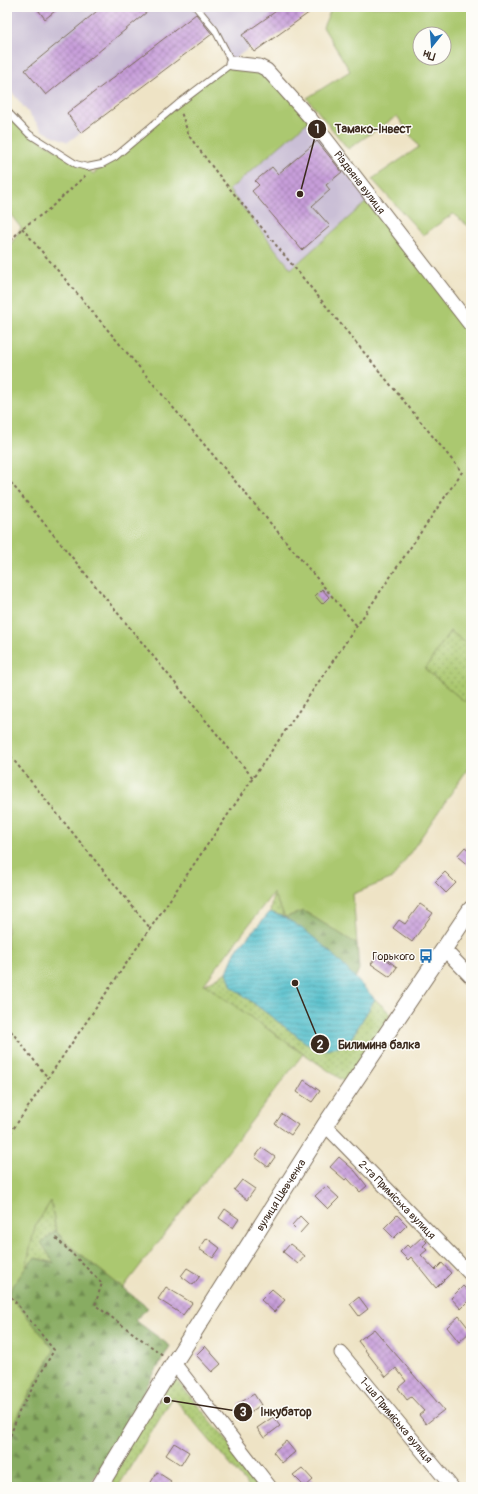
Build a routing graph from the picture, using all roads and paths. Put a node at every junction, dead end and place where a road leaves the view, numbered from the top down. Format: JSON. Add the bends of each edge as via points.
{"nodes":[{"id":1,"x":196,"y":7,"type":"edge"},
{"id":2,"x":232,"y":63,"type":"junction"},
{"id":3,"x":178,"y":104,"type":"junction"},
{"id":4,"x":7,"y":111,"type":"edge"},
{"id":5,"x":102,"y":164,"type":"junction"},
{"id":6,"x":22,"y":228,"type":"junction"},
{"id":7,"x":7,"y":245,"type":"edge"},
{"id":8,"x":471,"y":326,"type":"edge"},
{"id":9,"x":7,"y":478,"type":"edge"},
{"id":10,"x":357,"y":626,"type":"junction"},
{"id":11,"x":7,"y":752,"type":"edge"},
{"id":12,"x":253,"y":778,"type":"junction"},
{"id":13,"x":471,"y":909,"type":"edge"},
{"id":14,"x":150,"y":928,"type":"junction"},
{"id":15,"x":444,"y":949,"type":"junction"},
{"id":16,"x":471,"y":977,"type":"edge"},
{"id":17,"x":7,"y":1026,"type":"edge"},
{"id":18,"x":48,"y":1078,"type":"junction"},
{"id":19,"x":325,"y":1125,"type":"junction"},
{"id":20,"x":7,"y":1138,"type":"edge"},
{"id":21,"x":56,"y":1238,"type":"dead end"},
{"id":22,"x":471,"y":1275,"type":"edge"},
{"id":23,"x":7,"y":1292,"type":"edge"},
{"id":24,"x":341,"y":1353,"type":"dead end"},
{"id":25,"x":174,"y":1363,"type":"junction"},
{"id":26,"x":7,"y":1445,"type":"edge"},
{"id":27,"x":99,"y":1487,"type":"edge"},
{"id":28,"x":270,"y":1487,"type":"edge"},
{"id":29,"x":452,"y":1487,"type":"edge"}],
"edges":[{"from":1,"to":2,"type":"lane","via":[[215,30]]},
{"from":2,"to":3,"type":"lane"},
{"from":2,"to":8,"type":"street","name":"Різдвяна вулиця","via":[[259,66],[267,70],[311,118]]},
{"from":3,"to":5,"type":"lane","via":[[115,157]]},
{"from":3,"to":10,"type":"path","via":[[189,136],[216,173],[462,472]]},
{"from":4,"to":5,"type":"lane","via":[[29,134],[76,164],[87,167]]},
{"from":5,"to":6,"type":"path","via":[[47,211]]},
{"from":6,"to":7,"type":"path"},
{"from":6,"to":10,"type":"path"},
{"from":9,"to":12,"type":"path"},
{"from":10,"to":12,"type":"path"},
{"from":11,"to":14,"type":"path"},
{"from":12,"to":14,"type":"path"},
{"from":13,"to":15,"type":"street","name":"вулиця Шевченка"},
{"from":14,"to":18,"type":"path"},
{"from":15,"to":16,"type":"street"},
{"from":15,"to":19,"type":"street","name":"вулиця Шевченка"},
{"from":17,"to":18,"type":"path"},
{"from":18,"to":20,"type":"path"},
{"from":19,"to":22,"type":"street","name":"2-га Приміська вулиця"},
{"from":19,"to":25,"type":"street","name":"вулиця Шевченка"},
{"from":21,"to":25,"type":"path","via":[[102,1283],[95,1305]]},
{"from":23,"to":26,"type":"path","via":[[54,1350],[20,1412]]},
{"from":24,"to":29,"type":"street","name":"1-ша Приміська вулиця"},
{"from":25,"to":27,"type":"street","name":"вулиця Шевченка"},
{"from":25,"to":28,"type":"street"}]}
